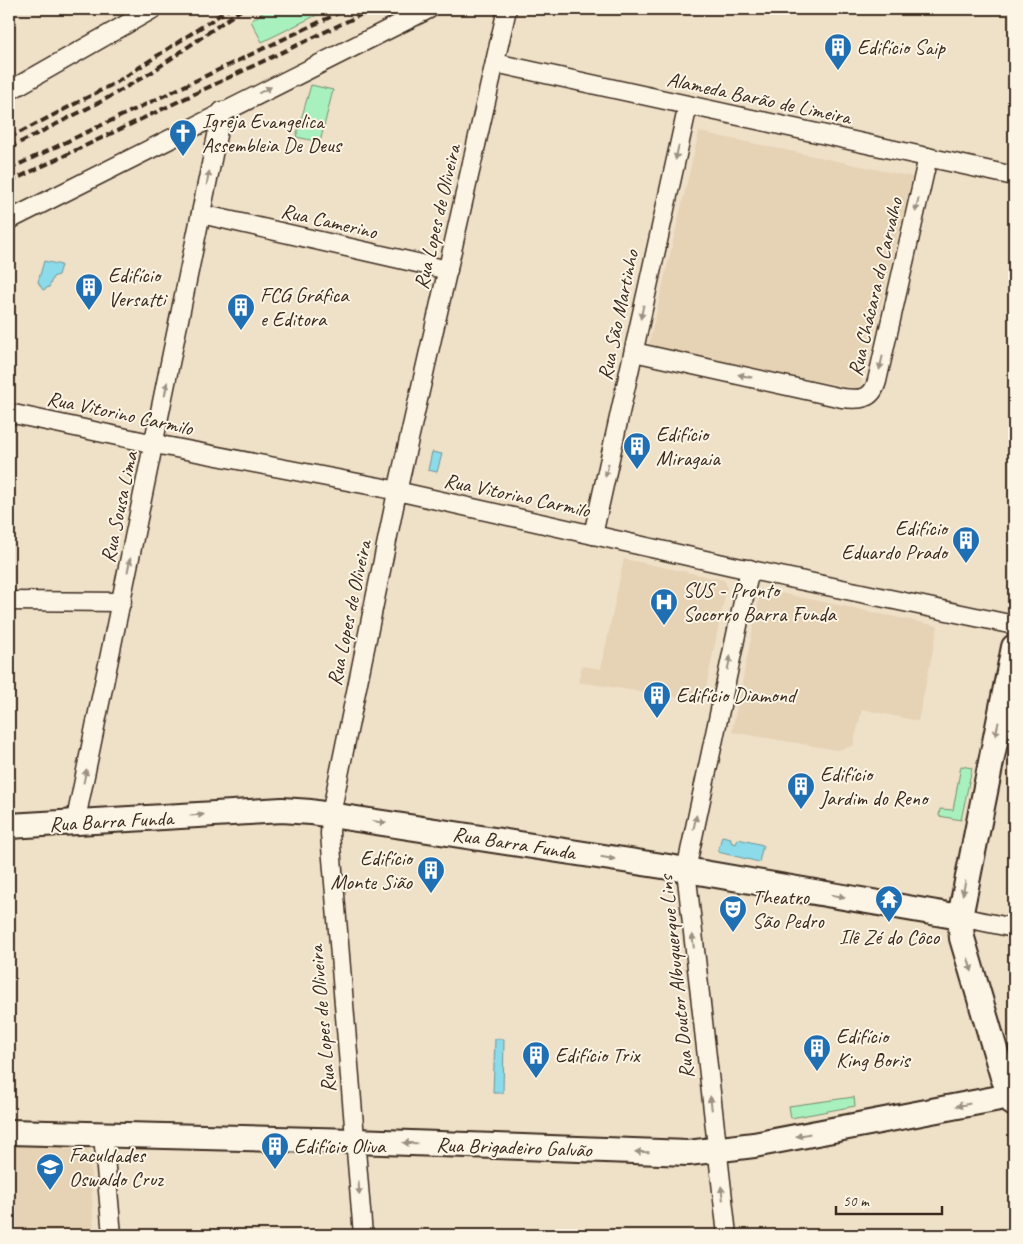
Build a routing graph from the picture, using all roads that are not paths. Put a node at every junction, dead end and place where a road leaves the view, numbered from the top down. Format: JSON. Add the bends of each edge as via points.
{"nodes":[{"id":1,"x":153,"y":9,"type":"edge"},
{"id":2,"x":429,"y":9,"type":"edge"},
{"id":3,"x":507,"y":9,"type":"edge"},
{"id":4,"x":495,"y":63,"type":"junction"},
{"id":5,"x":9,"y":91,"type":"edge"},
{"id":6,"x":688,"y":105,"type":"junction"},
{"id":7,"x":222,"y":111,"type":"junction"},
{"id":8,"x":928,"y":157,"type":"junction"},
{"id":9,"x":1014,"y":176,"type":"edge"},
{"id":10,"x":201,"y":214,"type":"junction"},
{"id":11,"x":9,"y":220,"type":"edge"},
{"id":12,"x":448,"y":270,"type":"junction"},
{"id":13,"x":634,"y":352,"type":"junction"},
{"id":14,"x":9,"y":413,"type":"edge"},
{"id":15,"x":155,"y":444,"type":"junction"},
{"id":16,"x":398,"y":492,"type":"junction"},
{"id":17,"x":593,"y":535,"type":"junction"},
{"id":18,"x":750,"y":569,"type":"junction"},
{"id":19,"x":9,"y":601,"type":"edge"},
{"id":20,"x":122,"y":602,"type":"junction"},
{"id":21,"x":1014,"y":625,"type":"edge"},
{"id":22,"x":1014,"y":647,"type":"edge"},
{"id":23,"x":331,"y":814,"type":"junction"},
{"id":24,"x":76,"y":824,"type":"junction"},
{"id":25,"x":9,"y":826,"type":"edge"},
{"id":26,"x":686,"y":870,"type":"junction"},
{"id":27,"x":960,"y":917,"type":"junction"},
{"id":28,"x":1014,"y":928,"type":"edge"},
{"id":29,"x":1013,"y":1098,"type":"edge"},
{"id":30,"x":9,"y":1132,"type":"edge"},
{"id":31,"x":103,"y":1135,"type":"junction"},
{"id":32,"x":355,"y":1141,"type":"junction"},
{"id":33,"x":717,"y":1151,"type":"junction"},
{"id":34,"x":112,"y":1235,"type":"edge"},
{"id":35,"x":363,"y":1235,"type":"edge"},
{"id":36,"x":727,"y":1235,"type":"edge"}],
"edges":[{"from":1,"to":5,"type":"street"},
{"from":7,"to":2,"type":"street","one_way":true},
{"from":3,"to":4,"type":"street","name":"Rua Lopes de Oliveira"},
{"from":4,"to":6,"type":"street","name":"Alameda Barão de Limeira"},
{"from":4,"to":12,"type":"street","name":"Rua Lopes de Oliveira"},
{"from":6,"to":8,"type":"street","name":"Alameda Barão de Limeira"},
{"from":6,"to":13,"type":"street","name":"Rua São Martinho","one_way":true},
{"from":10,"to":7,"type":"street","name":"Rua Sousa Lima","one_way":true},
{"from":7,"to":11,"type":"street"},
{"from":8,"to":9,"type":"street","name":"Alameda Barão de Limeira"},
{"from":8,"to":13,"type":"street","name":"Rua Chácara do Carvalho","one_way":true,"via":[[877,381],[871,394],[865,398],[842,398]]},
{"from":10,"to":12,"type":"street","name":"Rua Camerino"},
{"from":15,"to":10,"type":"street","name":"Rua Sousa Lima","one_way":true},
{"from":12,"to":16,"type":"street","name":"Rua Lopes de Oliveira"},
{"from":13,"to":17,"type":"street","name":"Rua São Martinho","one_way":true},
{"from":14,"to":15,"type":"street","name":"Rua Vitorino Carmilo"},
{"from":15,"to":16,"type":"street","name":"Rua Vitorino Carmilo"},
{"from":20,"to":15,"type":"street","name":"Rua Sousa Lima","one_way":true},
{"from":16,"to":17,"type":"street","name":"Rua Vitorino Carmilo"},
{"from":16,"to":23,"type":"street","name":"Rua Lopes de Oliveira"},
{"from":17,"to":18,"type":"street","name":"Rua Vitorino Carmilo"},
{"from":18,"to":21,"type":"street","name":"Rua Vitorino Carmilo"},
{"from":26,"to":18,"type":"street","name":"Rua Doutor Albuquerque Lins","one_way":true},
{"from":19,"to":20,"type":"street"},
{"from":24,"to":20,"type":"street","name":"Rua Sousa Lima","one_way":true},
{"from":22,"to":27,"type":"street","one_way":true},
{"from":24,"to":23,"type":"street","name":"Rua Barra Funda","one_way":true,"via":[[282,810]]},
{"from":23,"to":26,"type":"street","name":"Rua Barra Funda","one_way":true},
{"from":23,"to":32,"type":"street","name":"Rua Lopes de Oliveira"},
{"from":24,"to":25,"type":"street","name":"Rua Barra Funda"},
{"from":26,"to":27,"type":"street","name":"Rua Barra Funda","one_way":true},
{"from":33,"to":26,"type":"street","name":"Rua Doutor Albuquerque Lins","one_way":true},
{"from":27,"to":28,"type":"street","name":"Rua Barra Funda"},
{"from":27,"to":29,"type":"street","one_way":true,"via":[[962,938],[1003,1077]]},
{"from":29,"to":33,"type":"street","name":"Rua Brigadeiro Galvão","one_way":true},
{"from":30,"to":31,"type":"street","name":"Rua Brigadeiro Galvão"},
{"from":31,"to":32,"type":"street","name":"Rua Brigadeiro Galvão"},
{"from":31,"to":34,"type":"street"},
{"from":33,"to":32,"type":"street","name":"Rua Brigadeiro Galvão","one_way":true,"via":[[688,1153]]},
{"from":32,"to":35,"type":"street","name":"Rua Lopes de Oliveira","one_way":true},
{"from":36,"to":33,"type":"street","name":"Rua Doutor Albuquerque Lins","one_way":true}]}
